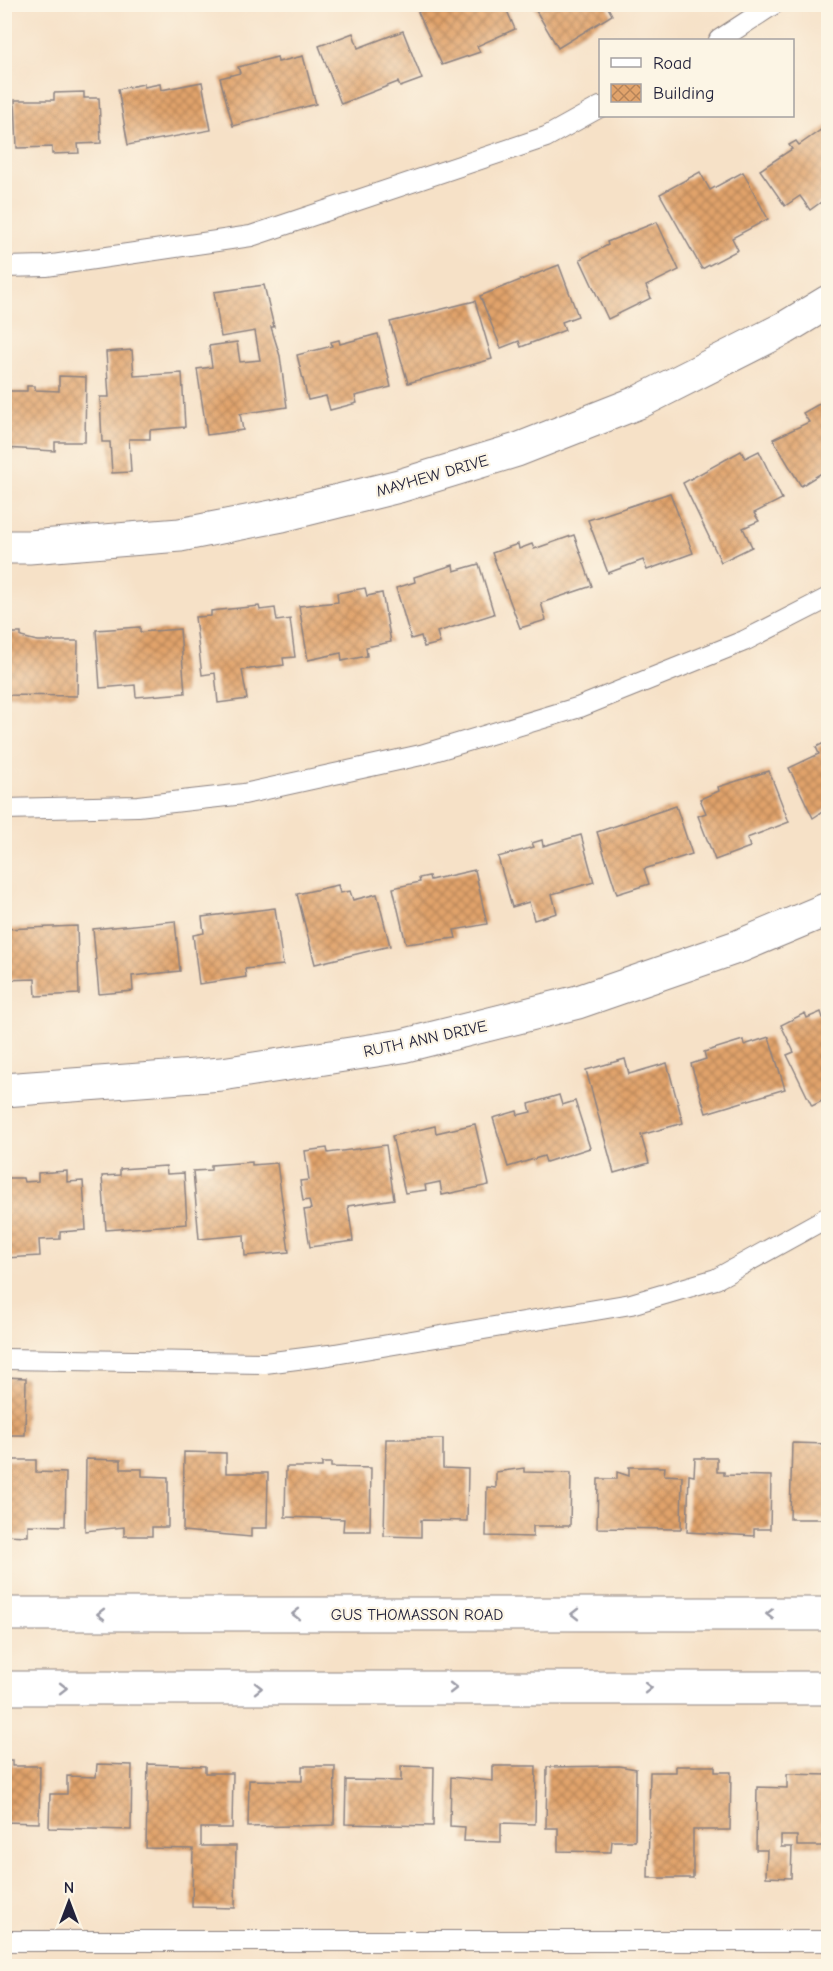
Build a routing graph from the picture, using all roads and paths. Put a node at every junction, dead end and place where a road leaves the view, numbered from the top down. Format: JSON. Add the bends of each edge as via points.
{"nodes":[{"id":1,"x":774,"y":4,"type":"edge"},
{"id":2,"x":721,"y":39,"type":"edge"},
{"id":3,"x":599,"y":108,"type":"edge"},
{"id":4,"x":4,"y":267,"type":"edge"},
{"id":5,"x":828,"y":302,"type":"edge"},
{"id":6,"x":4,"y":547,"type":"edge"},
{"id":7,"x":828,"y":598,"type":"edge"},
{"id":8,"x":4,"y":809,"type":"edge"},
{"id":9,"x":828,"y":909,"type":"edge"},
{"id":10,"x":4,"y":1090,"type":"edge"},
{"id":11,"x":828,"y":1217,"type":"edge"},
{"id":12,"x":4,"y":1359,"type":"edge"},
{"id":13,"x":4,"y":1614,"type":"edge"},
{"id":14,"x":828,"y":1614,"type":"edge"},
{"id":15,"x":4,"y":1688,"type":"edge"},
{"id":16,"x":828,"y":1688,"type":"edge"},
{"id":17,"x":4,"y":1941,"type":"edge"},
{"id":18,"x":828,"y":1941,"type":"edge"}],
"edges":[{"from":1,"to":2,"type":"lane"},
{"from":3,"to":4,"type":"lane","via":[[546,137],[251,236],[46,266]]},
{"from":5,"to":6,"type":"street","name":"MAYHEW DRIVE","via":[[639,402],[516,450],[410,483],[282,515],[180,534]]},
{"from":7,"to":8,"type":"lane","via":[[744,641],[580,707],[421,755],[244,794],[138,806]]},
{"from":9,"to":10,"type":"street","name":"RUTH ANN DRIVE","via":[[740,946],[578,1002],[402,1046],[222,1074]]},
{"from":11,"to":12,"type":"lane","via":[[716,1279],[631,1304],[265,1363]]},
{"from":14,"to":13,"type":"street","name":"GUS THOMASSON ROAD","one_way":true},
{"from":15,"to":16,"type":"street","one_way":true},
{"from":17,"to":18,"type":"lane"}]}
